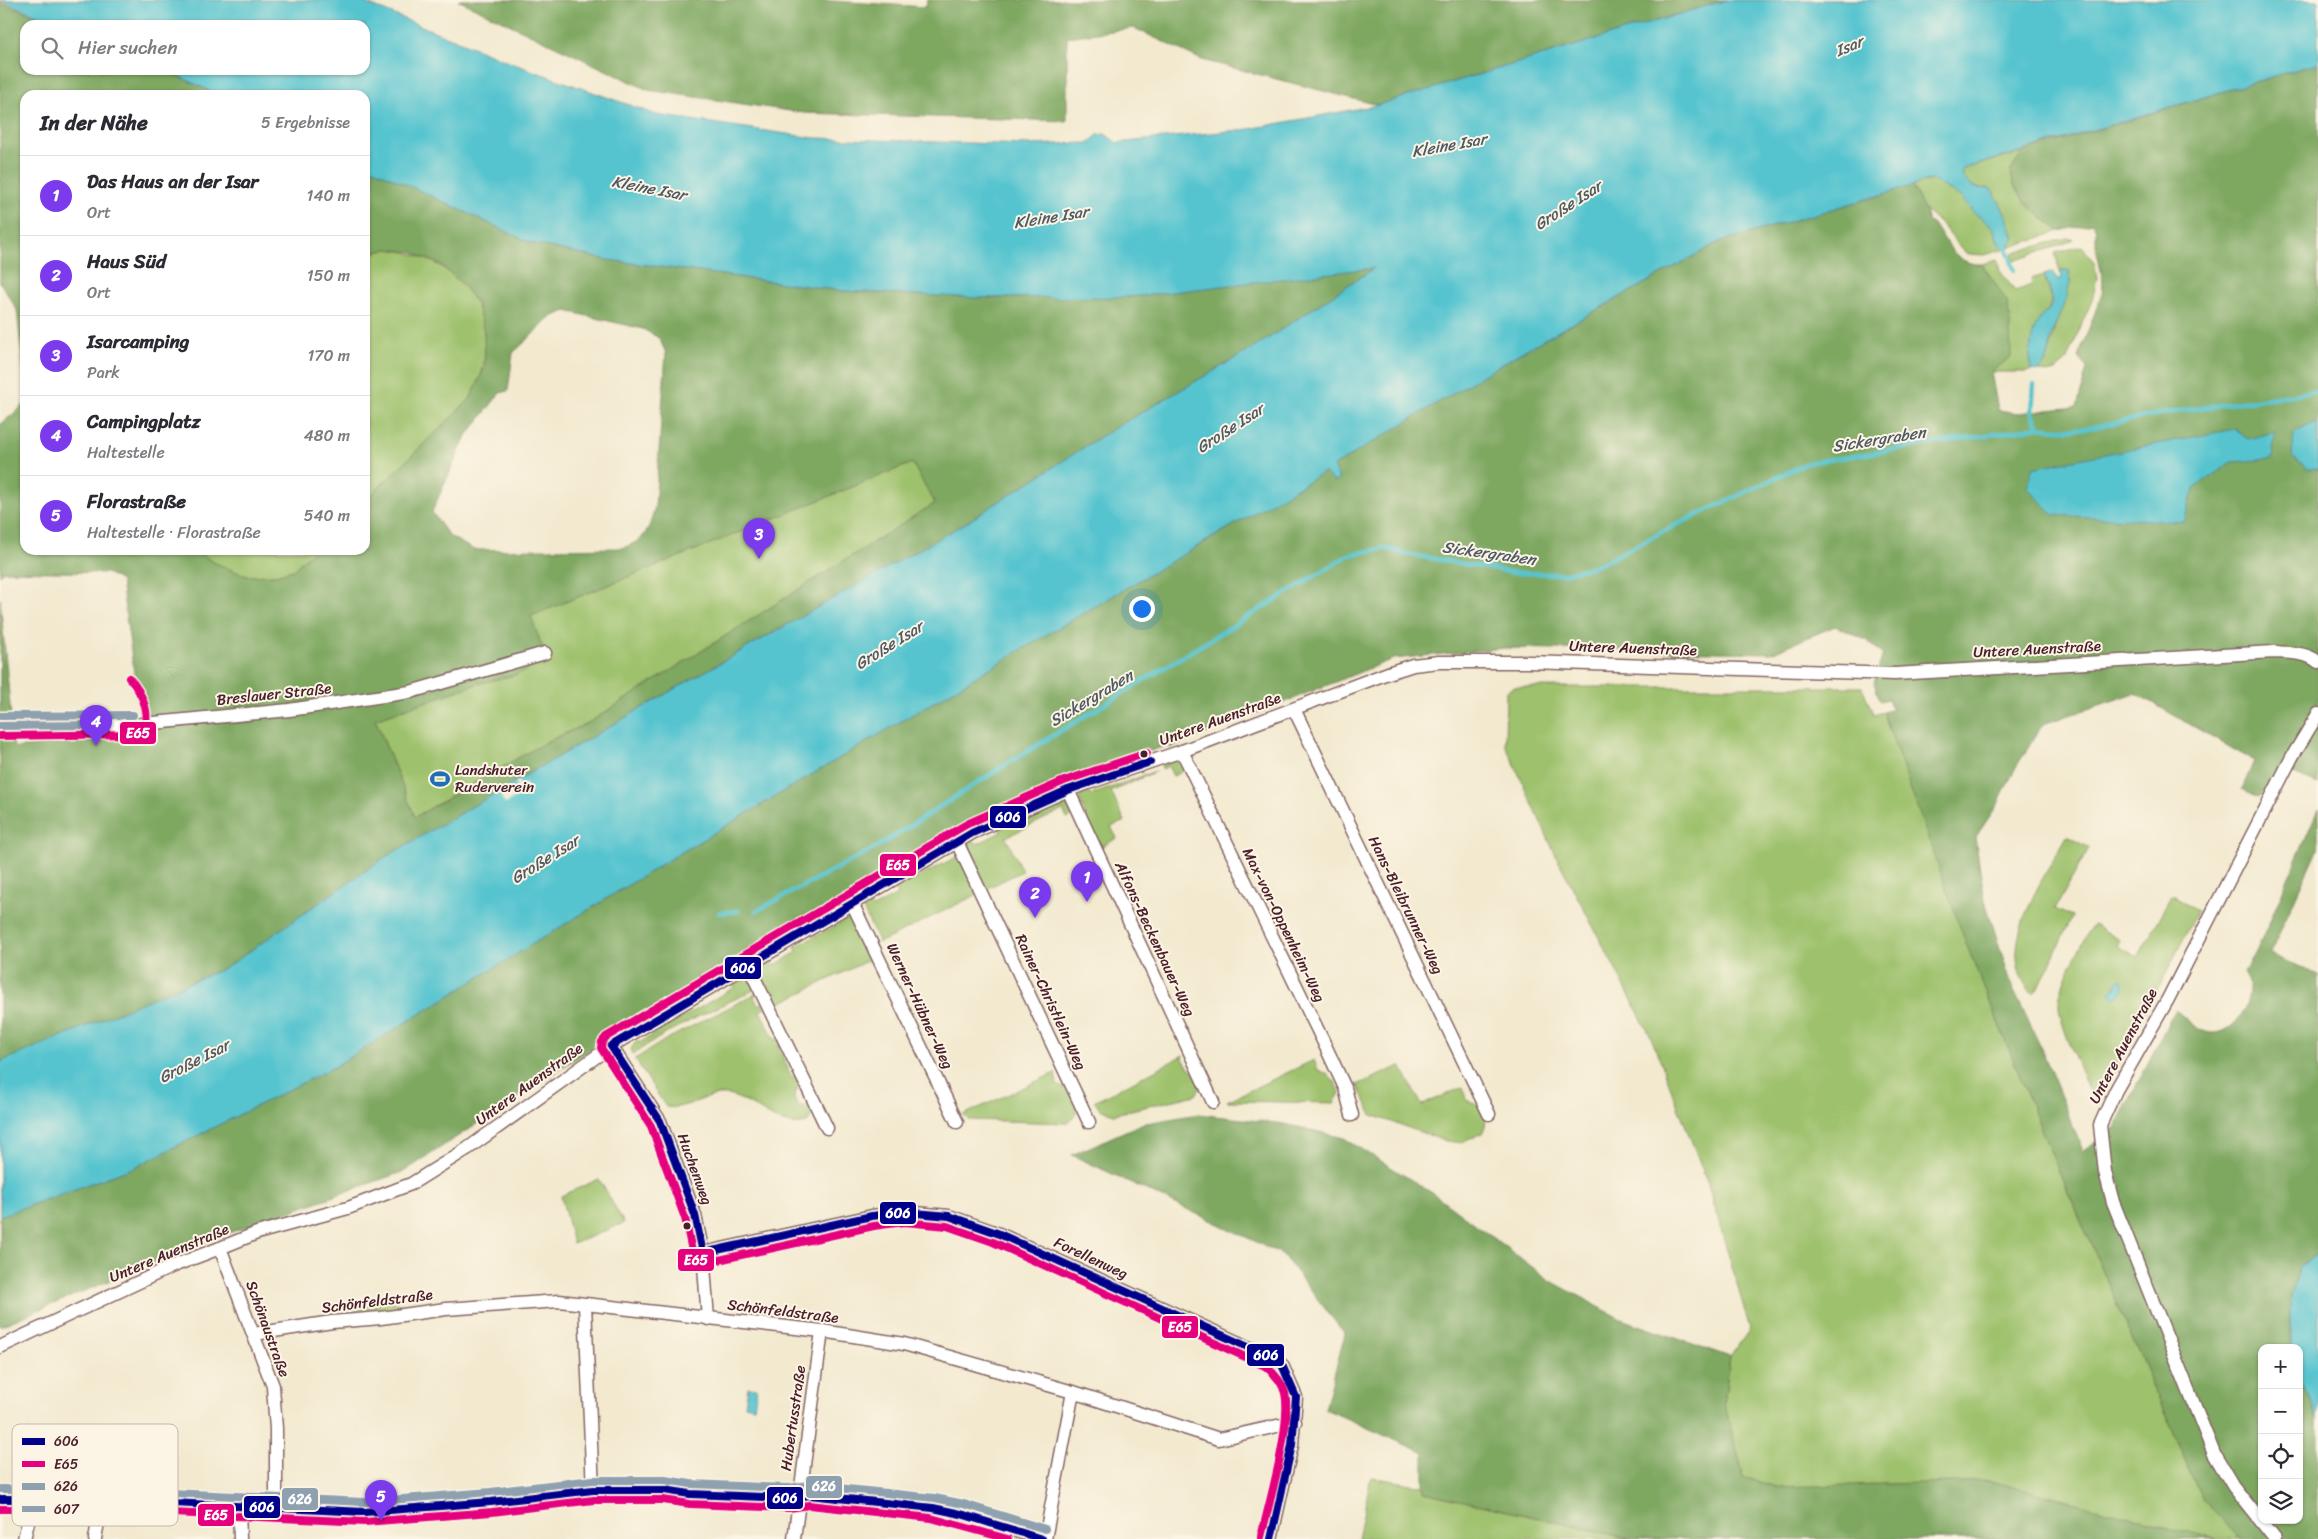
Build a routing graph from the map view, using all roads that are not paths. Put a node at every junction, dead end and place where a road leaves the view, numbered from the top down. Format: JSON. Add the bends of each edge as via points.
{"nodes":[{"id":1,"x":545,"y":653,"type":"dead end"},
{"id":2,"x":2318,"y":662,"type":"edge"},
{"id":3,"x":1294,"y":709,"type":"junction"},
{"id":4,"x":2318,"y":714,"type":"edge"},
{"id":5,"x":0,"y":726,"type":"edge"},
{"id":6,"x":1182,"y":751,"type":"junction"},
{"id":7,"x":1068,"y":790,"type":"junction"},
{"id":8,"x":957,"y":842,"type":"junction"},
{"id":9,"x":853,"y":905,"type":"junction"},
{"id":10,"x":748,"y":965,"type":"junction"},
{"id":11,"x":611,"y":1046,"type":"junction"},
{"id":12,"x":1213,"y":1102,"type":"dead end"},
{"id":13,"x":1489,"y":1114,"type":"dead end"},
{"id":14,"x":1352,"y":1115,"type":"dead end"},
{"id":15,"x":957,"y":1122,"type":"dead end"},
{"id":16,"x":1089,"y":1122,"type":"dead end"},
{"id":17,"x":827,"y":1128,"type":"dead end"},
{"id":18,"x":220,"y":1248,"type":"junction"},
{"id":19,"x":703,"y":1254,"type":"junction"},
{"id":20,"x":584,"y":1305,"type":"junction"},
{"id":21,"x":708,"y":1318,"type":"junction"},
{"id":22,"x":822,"y":1331,"type":"junction"},
{"id":23,"x":254,"y":1334,"type":"junction"},
{"id":24,"x":0,"y":1347,"type":"edge"},
{"id":25,"x":1073,"y":1392,"type":"junction"},
{"id":26,"x":1295,"y":1422,"type":"junction"},
{"id":27,"x":593,"y":1490,"type":"junction"},
{"id":28,"x":799,"y":1496,"type":"junction"},
{"id":29,"x":178,"y":1503,"type":"edge"},
{"id":30,"x":238,"y":1506,"type":"junction"},
{"id":31,"x":276,"y":1508,"type":"junction"},
{"id":32,"x":27,"y":1526,"type":"edge"},
{"id":33,"x":97,"y":1526,"type":"edge"},
{"id":34,"x":24,"y":1539,"type":"edge"},
{"id":35,"x":95,"y":1539,"type":"edge"},
{"id":36,"x":240,"y":1539,"type":"edge"},
{"id":37,"x":794,"y":1539,"type":"edge"},
{"id":38,"x":1044,"y":1539,"type":"edge"},
{"id":39,"x":1271,"y":1539,"type":"edge"},
{"id":40,"x":2275,"y":1539,"type":"edge"}],
"edges":[{"from":1,"to":5,"type":"street","name":"Breslauer Straße","via":[[410,692],[307,708],[133,725]]},
{"from":2,"to":3,"type":"street","name":"Untere Auenstraße","via":[[2298,654],[2274,652],[1895,674],[1439,662],[1413,665],[1388,673]]},
{"from":3,"to":6,"type":"street","name":"Untere Auenstraße"},
{"from":3,"to":13,"type":"street","name":"Hans-Bleibrunner-Weg"},
{"from":4,"to":40,"type":"street","name":"Untere Auenstraße","via":[[2100,1125],[2105,1172],[2113,1202],[2214,1454],[2233,1486]]},
{"from":6,"to":7,"type":"street","name":"Untere Auenstraße"},
{"from":6,"to":14,"type":"street","name":"Max-von-Oppenheim-Weg","via":[[1324,1043]]},
{"from":7,"to":8,"type":"street","name":"Untere Auenstraße"},
{"from":7,"to":12,"type":"street","name":"Alfons-Beckenbauer-Weg"},
{"from":8,"to":9,"type":"street","name":"Untere Auenstraße"},
{"from":8,"to":16,"type":"street","name":"Rainer-Christlein-Weg"},
{"from":9,"to":10,"type":"street","name":"Untere Auenstraße"},
{"from":9,"to":15,"type":"street","name":"Werner-Hübner-Weg"},
{"from":10,"to":11,"type":"street","name":"Untere Auenstraße"},
{"from":10,"to":17,"type":"street"},
{"from":11,"to":18,"type":"street","name":"Untere Auenstraße","via":[[467,1149],[411,1184],[348,1208],[257,1233]]},
{"from":11,"to":19,"type":"street","name":"Huchenweg","via":[[660,1121],[695,1215]]},
{"from":18,"to":23,"type":"street","name":"Schönaustraße"},
{"from":18,"to":24,"type":"street","name":"Untere Auenstraße","via":[[173,1266]]},
{"from":19,"to":21,"type":"street","name":"Huchenweg"},
{"from":19,"to":26,"type":"street","name":"Forellenweg","via":[[872,1216],[904,1212],[949,1216],[998,1233],[1270,1357],[1282,1365],[1294,1388]]},
{"from":20,"to":21,"type":"street","name":"Schönfeldstraße"},
{"from":20,"to":23,"type":"street","name":"Schönfeldstraße","via":[[559,1301],[446,1309]]},
{"from":20,"to":27,"type":"street"},
{"from":21,"to":22,"type":"street","name":"Schönfeldstraße"},
{"from":22,"to":25,"type":"street","name":"Schönfeldstraße","via":[[904,1344]]},
{"from":22,"to":28,"type":"street","name":"Hubertusstraße"},
{"from":23,"to":31,"type":"street","name":"Schönaustraße","via":[[273,1386]]},
{"from":25,"to":26,"type":"street","name":"Schönfeldstraße","via":[[1219,1439]]},
{"from":25,"to":38,"type":"street"},
{"from":26,"to":39,"type":"street","name":"Forellenweg"},
{"from":27,"to":28,"type":"street"},
{"from":27,"to":31,"type":"street","via":[[365,1512]]},
{"from":28,"to":37,"type":"street","name":"Hubertusstraße"},
{"from":28,"to":38,"type":"street","via":[[933,1508]]},
{"from":29,"to":30,"type":"street"},
{"from":30,"to":31,"type":"street"},
{"from":30,"to":36,"type":"street"},
{"from":32,"to":34,"type":"street"},
{"from":33,"to":35,"type":"street"}]}
